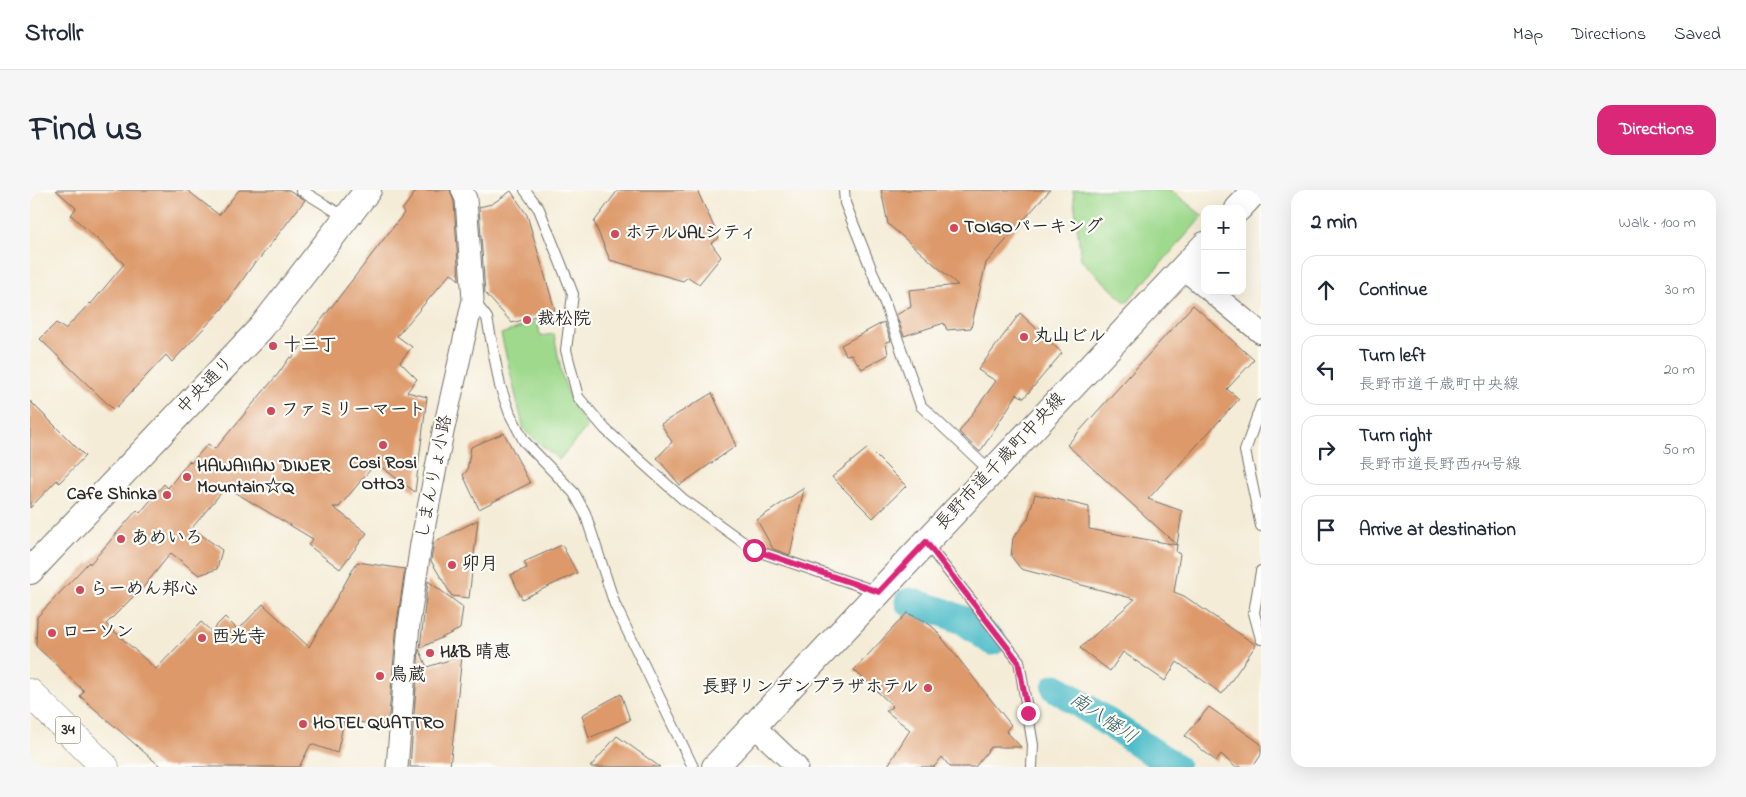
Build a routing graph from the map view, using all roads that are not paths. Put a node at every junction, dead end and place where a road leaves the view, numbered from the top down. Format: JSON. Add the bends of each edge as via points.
{"nodes":[{"id":1,"x":301,"y":190,"type":"edge"},
{"id":2,"x":368,"y":190,"type":"edge"},
{"id":3,"x":462,"y":190,"type":"edge"},
{"id":4,"x":525,"y":190,"type":"edge"},
{"id":5,"x":844,"y":190,"type":"edge"},
{"id":6,"x":1256,"y":190,"type":"edge"},
{"id":7,"x":1242,"y":205,"type":"edge"},
{"id":8,"x":346,"y":218,"type":"junction"},
{"id":9,"x":1201,"y":249,"type":"edge"},
{"id":10,"x":1183,"y":268,"type":"junction"},
{"id":11,"x":1201,"y":284,"type":"edge"},
{"id":12,"x":1215,"y":295,"type":"edge"},
{"id":13,"x":474,"y":300,"type":"junction"},
{"id":14,"x":1261,"y":334,"type":"edge"},
{"id":15,"x":1261,"y":405,"type":"edge"},
{"id":16,"x":991,"y":472,"type":"junction"},
{"id":17,"x":1261,"y":526,"type":"edge"},
{"id":18,"x":926,"y":542,"type":"junction"},
{"id":19,"x":30,"y":571,"type":"edge"},
{"id":20,"x":1261,"y":571,"type":"edge"},
{"id":21,"x":879,"y":592,"type":"junction"},
{"id":22,"x":1261,"y":639,"type":"edge"},
{"id":23,"x":30,"y":693,"type":"edge"},
{"id":24,"x":754,"y":726,"type":"junction"},
{"id":25,"x":106,"y":767,"type":"edge"},
{"id":26,"x":397,"y":767,"type":"edge"},
{"id":27,"x":693,"y":767,"type":"edge"},
{"id":28,"x":715,"y":767,"type":"edge"},
{"id":29,"x":797,"y":767,"type":"edge"},
{"id":30,"x":1032,"y":767,"type":"edge"}],
"edges":[{"from":1,"to":8,"type":"lane"},
{"from":2,"to":8,"type":"street","name":"中央通り"},
{"from":3,"to":13,"type":"street","name":"しまんりょ小路","via":[[466,199]]},
{"from":4,"to":21,"type":"lane","via":[[539,209],[573,294],[566,350],[578,397],[605,429],[683,499],[754,550]]},
{"from":5,"to":16,"type":"lane","via":[[845,203],[921,406]]},
{"from":6,"to":7,"type":"street"},
{"from":8,"to":19,"type":"street","name":"中央通り","via":[[261,328]]},
{"from":9,"to":10,"type":"street","name":"長野市道千歳町中央線"},
{"from":10,"to":11,"type":"street"},
{"from":10,"to":16,"type":"street","name":"長野市道千歳町中央線"},
{"from":12,"to":14,"type":"street"},
{"from":13,"to":26,"type":"street","name":"しまんりょ小路","via":[[442,432],[421,544],[409,624]]},
{"from":13,"to":27,"type":"lane","via":[[487,318],[500,386],[510,414],[524,441],[574,493],[585,513],[615,605]]},
{"from":15,"to":17,"type":"lane","via":[[1245,452]]},
{"from":16,"to":18,"type":"street","name":"長野市道千歳町中央線"},
{"from":18,"to":21,"type":"street","name":"長野市道千歳町中央線"},
{"from":18,"to":30,"type":"lane","via":[[1018,661],[1033,745]]},
{"from":20,"to":22,"type":"lane","via":[[1254,614]]},
{"from":21,"to":24,"type":"street","name":"長野市道千歳町中央線"},
{"from":23,"to":25,"type":"main road","number":"34"},
{"from":24,"to":28,"type":"street","name":"長野市道千歳町中央線"},
{"from":24,"to":29,"type":"street"}]}
